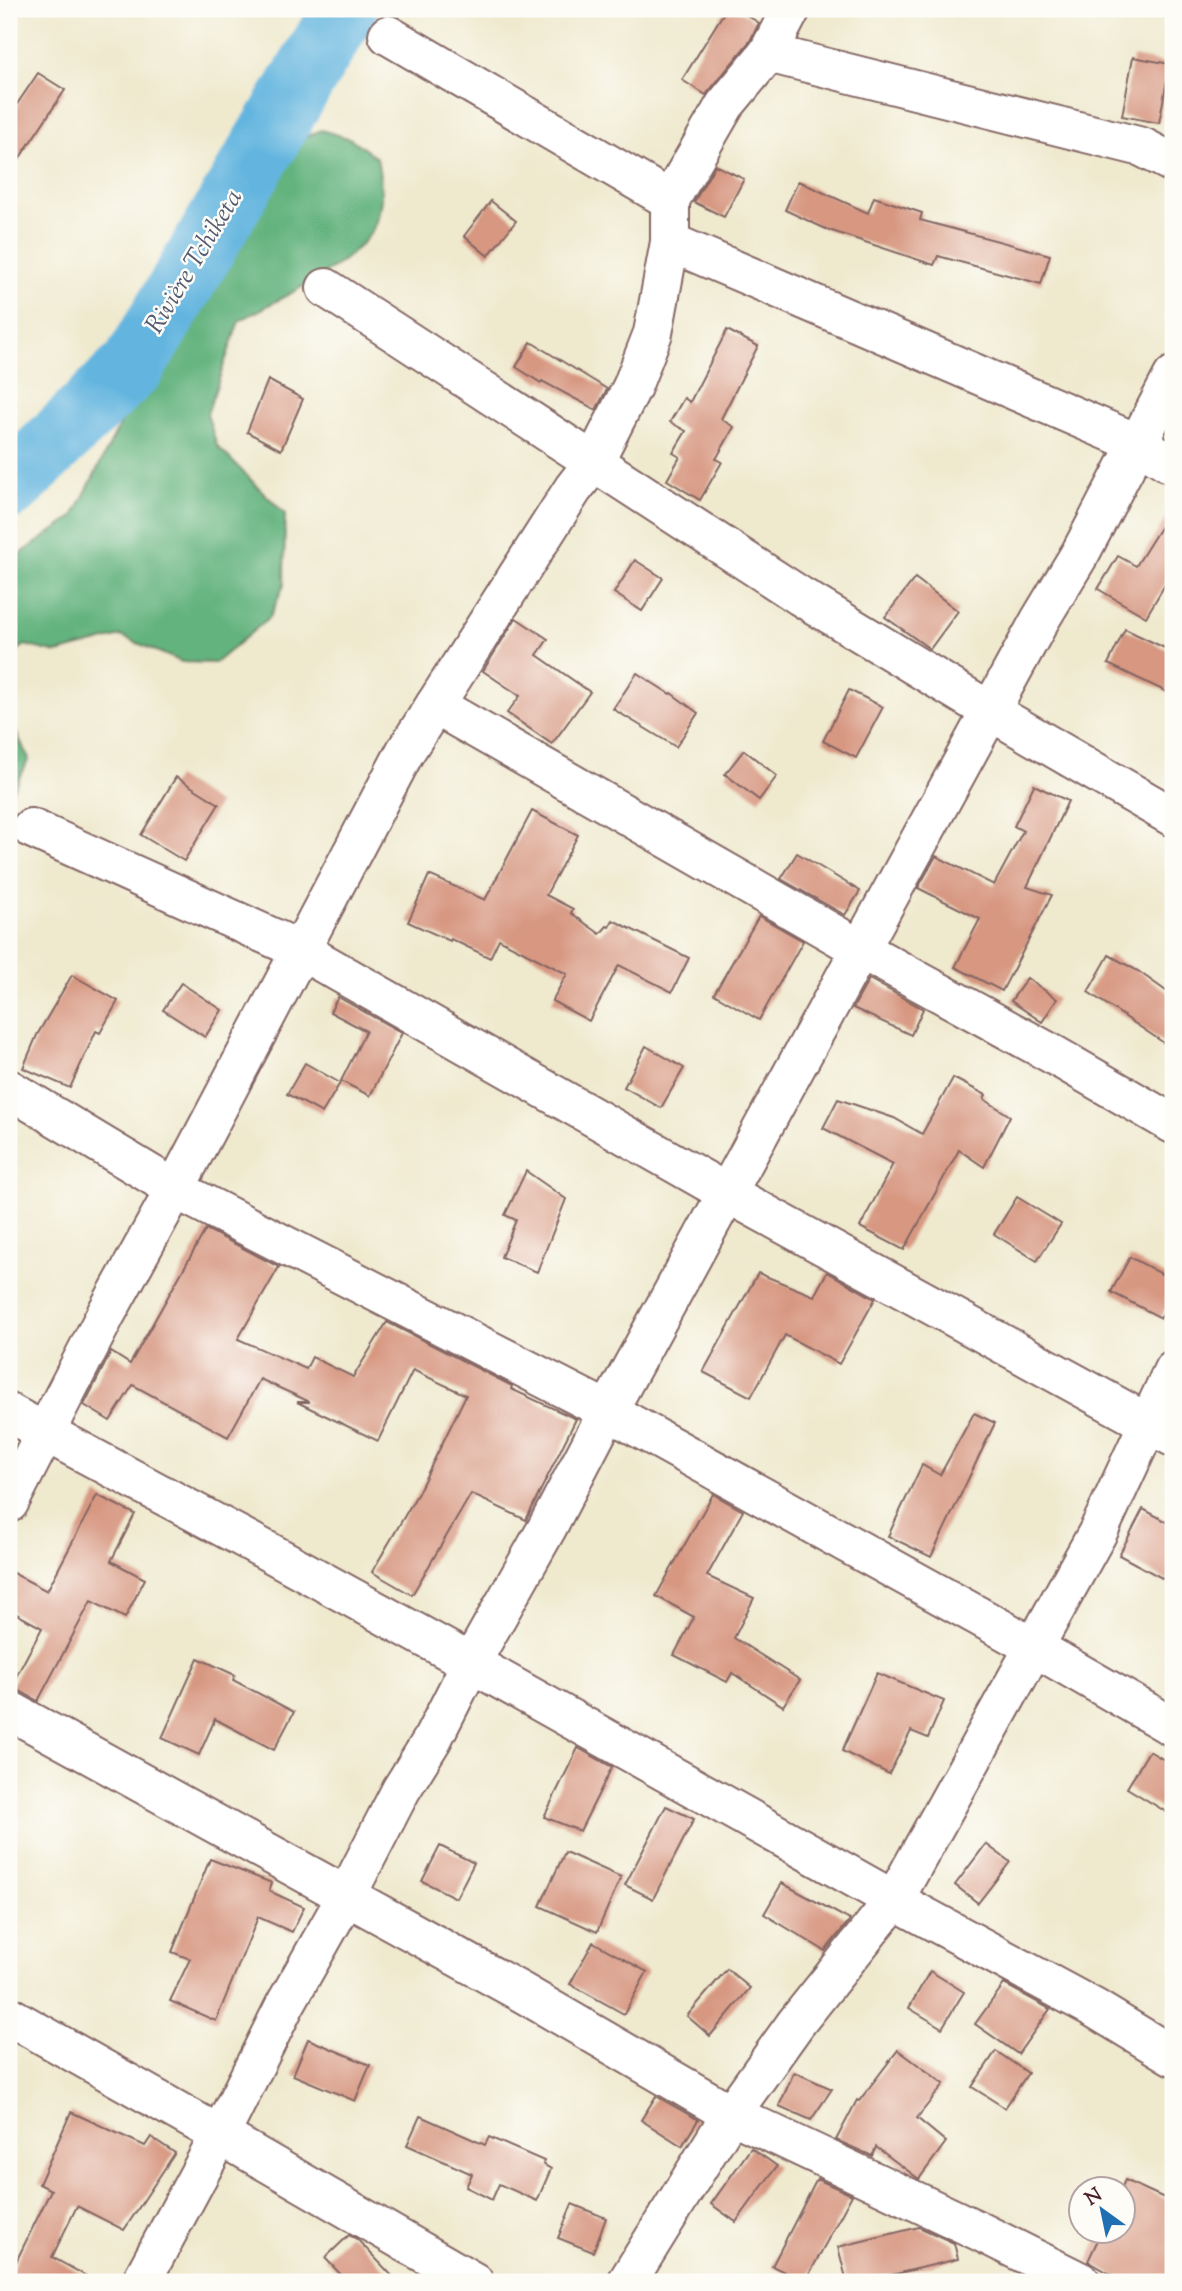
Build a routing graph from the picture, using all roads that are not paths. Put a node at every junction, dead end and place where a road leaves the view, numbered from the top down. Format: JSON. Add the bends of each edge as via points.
{"nodes":[{"id":1,"x":791,"y":9,"type":"edge"},
{"id":2,"x":388,"y":35,"type":"dead end"},
{"id":3,"x":768,"y":53,"type":"junction"},
{"id":4,"x":1173,"y":163,"type":"edge"},
{"id":5,"x":670,"y":200,"type":"junction"},
{"id":6,"x":670,"y":242,"type":"junction"},
{"id":7,"x":326,"y":288,"type":"dead end"},
{"id":8,"x":1173,"y":376,"type":"edge"},
{"id":9,"x":1139,"y":444,"type":"junction"},
{"id":10,"x":594,"y":462,"type":"junction"},
{"id":11,"x":1173,"y":465,"type":"edge"},
{"id":12,"x":435,"y":705,"type":"junction"},
{"id":13,"x":990,"y":711,"type":"junction"},
{"id":14,"x":1173,"y":817,"type":"edge"},
{"id":15,"x":31,"y":828,"type":"dead end"},
{"id":16,"x":860,"y":949,"type":"junction"},
{"id":17,"x":300,"y":950,"type":"junction"},
{"id":18,"x":9,"y":1089,"type":"edge"},
{"id":19,"x":1173,"y":1125,"type":"edge"},
{"id":20,"x":175,"y":1189,"type":"junction"},
{"id":21,"x":727,"y":1193,"type":"junction"},
{"id":22,"x":1173,"y":1370,"type":"edge"},
{"id":23,"x":608,"y":1410,"type":"junction"},
{"id":24,"x":9,"y":1413,"type":"edge"},
{"id":25,"x":1161,"y":1431,"type":"edge"},
{"id":26,"x":46,"y":1432,"type":"junction"},
{"id":27,"x":9,"y":1503,"type":"edge"},
{"id":28,"x":1034,"y":1647,"type":"junction"},
{"id":29,"x":471,"y":1663,"type":"junction"},
{"id":30,"x":9,"y":1710,"type":"edge"},
{"id":31,"x":1173,"y":1727,"type":"edge"},
{"id":32,"x":347,"y":1895,"type":"junction"},
{"id":33,"x":894,"y":1900,"type":"junction"},
{"id":34,"x":9,"y":2016,"type":"edge"},
{"id":35,"x":1173,"y":2056,"type":"edge"},
{"id":36,"x":732,"y":2114,"type":"junction"},
{"id":37,"x":220,"y":2135,"type":"junction"},
{"id":38,"x":141,"y":2282,"type":"edge"},
{"id":39,"x":474,"y":2282,"type":"edge"},
{"id":40,"x":627,"y":2282,"type":"edge"},
{"id":41,"x":1081,"y":2282,"type":"edge"}],
"edges":[{"from":1,"to":3,"type":"street"},
{"from":2,"to":5,"type":"street"},
{"from":3,"to":4,"type":"street","via":[[1142,147]]},
{"from":3,"to":5,"type":"street","via":[[725,105]]},
{"from":5,"to":6,"type":"street"},
{"from":6,"to":9,"type":"street"},
{"from":6,"to":10,"type":"street","via":[[653,333]]},
{"from":7,"to":10,"type":"street"},
{"from":8,"to":9,"type":"street"},
{"from":9,"to":11,"type":"street"},
{"from":9,"to":13,"type":"street"},
{"from":10,"to":12,"type":"street"},
{"from":10,"to":13,"type":"street","via":[[800,596]]},
{"from":12,"to":16,"type":"street"},
{"from":12,"to":17,"type":"street","via":[[405,751]]},
{"from":13,"to":14,"type":"street"},
{"from":13,"to":16,"type":"street"},
{"from":15,"to":17,"type":"street"},
{"from":16,"to":19,"type":"street"},
{"from":16,"to":21,"type":"street"},
{"from":17,"to":20,"type":"street"},
{"from":17,"to":21,"type":"street"},
{"from":18,"to":20,"type":"street"},
{"from":20,"to":23,"type":"street"},
{"from":20,"to":26,"type":"street"},
{"from":21,"to":23,"type":"street"},
{"from":21,"to":25,"type":"street"},
{"from":22,"to":25,"type":"street"},
{"from":23,"to":28,"type":"street"},
{"from":23,"to":29,"type":"street"},
{"from":24,"to":26,"type":"street"},
{"from":25,"to":28,"type":"street"},
{"from":26,"to":27,"type":"street"},
{"from":26,"to":29,"type":"street"},
{"from":28,"to":31,"type":"street"},
{"from":28,"to":33,"type":"street"},
{"from":29,"to":32,"type":"street"},
{"from":29,"to":33,"type":"street"},
{"from":30,"to":32,"type":"street"},
{"from":32,"to":36,"type":"street"},
{"from":32,"to":37,"type":"street"},
{"from":33,"to":35,"type":"street"},
{"from":33,"to":36,"type":"street","via":[[796,2023]]},
{"from":34,"to":37,"type":"street"},
{"from":36,"to":40,"type":"street"},
{"from":36,"to":41,"type":"street"},
{"from":37,"to":38,"type":"street"},
{"from":37,"to":39,"type":"street"}]}
